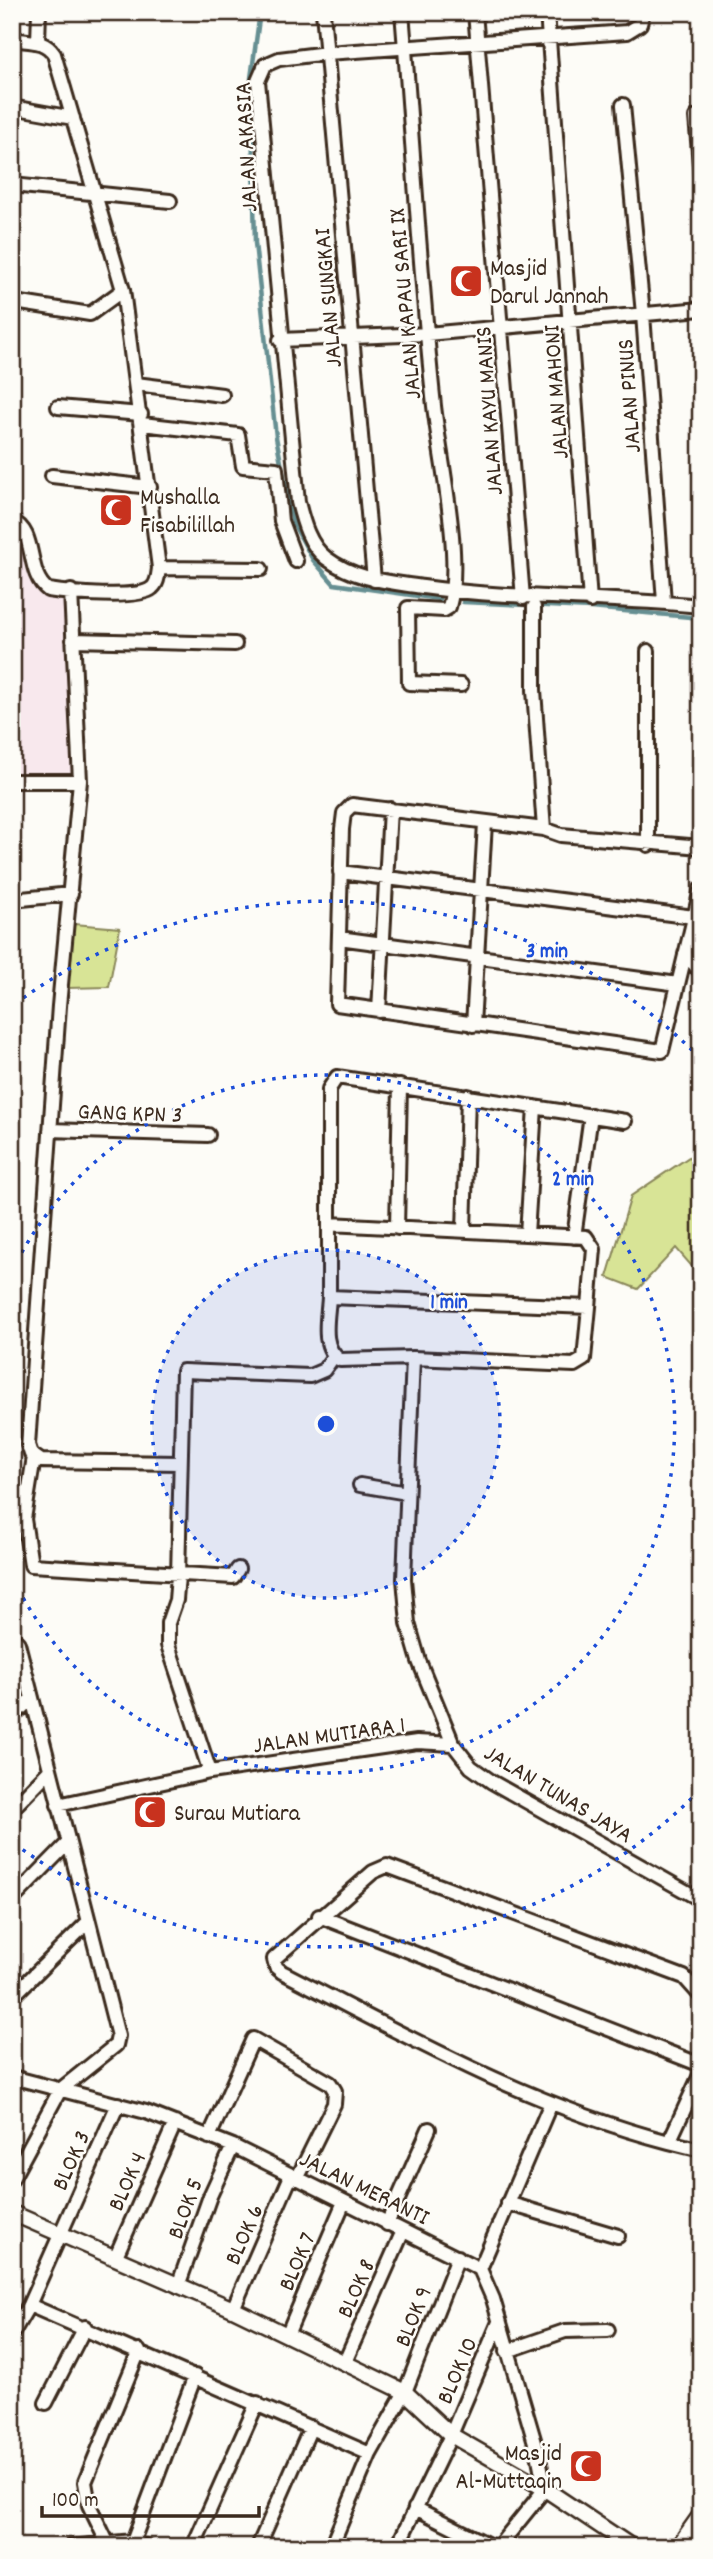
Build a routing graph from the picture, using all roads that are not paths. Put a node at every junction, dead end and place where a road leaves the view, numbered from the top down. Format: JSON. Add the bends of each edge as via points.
{"nodes":[{"id":1,"x":39,"y":12,"type":"edge"},
{"id":2,"x":323,"y":12,"type":"edge"},
{"id":3,"x":402,"y":12,"type":"edge"},
{"id":4,"x":475,"y":12,"type":"edge"},
{"id":5,"x":547,"y":12,"type":"edge"},
{"id":6,"x":643,"y":12,"type":"edge"},
{"id":7,"x":549,"y":38,"type":"junction"},
{"id":8,"x":12,"y":39,"type":"edge"},
{"id":9,"x":38,"y":42,"type":"junction"},
{"id":10,"x":477,"y":43,"type":"junction"},
{"id":11,"x":405,"y":47,"type":"junction"},
{"id":12,"x":327,"y":54,"type":"junction"},
{"id":13,"x":623,"y":105,"type":"dead end"},
{"id":14,"x":12,"y":107,"type":"edge"},
{"id":15,"x":696,"y":117,"type":"dead end"},
{"id":16,"x":73,"y":118,"type":"junction"},
{"id":17,"x":701,"y":177,"type":"edge"},
{"id":18,"x":12,"y":185,"type":"edge"},
{"id":19,"x":95,"y":195,"type":"junction"},
{"id":20,"x":170,"y":201,"type":"dead end"},
{"id":21,"x":123,"y":290,"type":"junction"},
{"id":22,"x":21,"y":303,"type":"dead end"},
{"id":23,"x":701,"y":309,"type":"edge"},
{"id":24,"x":643,"y":314,"type":"junction"},
{"id":25,"x":571,"y":320,"type":"junction"},
{"id":26,"x":502,"y":325,"type":"junction"},
{"id":27,"x":427,"y":334,"type":"junction"},
{"id":28,"x":352,"y":339,"type":"junction"},
{"id":29,"x":280,"y":340,"type":"junction"},
{"id":30,"x":136,"y":384,"type":"junction"},
{"id":31,"x":222,"y":395,"type":"dead end"},
{"id":32,"x":58,"y":407,"type":"dead end"},
{"id":33,"x":142,"y":419,"type":"junction"},
{"id":34,"x":52,"y":476,"type":"dead end"},
{"id":35,"x":150,"y":486,"type":"junction"},
{"id":36,"x":12,"y":521,"type":"edge"},
{"id":37,"x":296,"y":561,"type":"dead end"},
{"id":38,"x":159,"y":568,"type":"junction"},
{"id":39,"x":261,"y":569,"type":"dead end"},
{"id":40,"x":374,"y":580,"type":"junction"},
{"id":41,"x":71,"y":591,"type":"junction"},
{"id":42,"x":454,"y":591,"type":"junction"},
{"id":43,"x":590,"y":601,"type":"junction"},
{"id":44,"x":529,"y":602,"type":"junction"},
{"id":45,"x":664,"y":602,"type":"junction"},
{"id":46,"x":701,"y":606,"type":"edge"},
{"id":47,"x":73,"y":640,"type":"junction"},
{"id":48,"x":235,"y":644,"type":"dead end"},
{"id":49,"x":648,"y":651,"type":"dead end"},
{"id":50,"x":461,"y":685,"type":"dead end"},
{"id":51,"x":12,"y":780,"type":"edge"},
{"id":52,"x":80,"y":781,"type":"junction"},
{"id":53,"x":390,"y":809,"type":"junction"},
{"id":54,"x":485,"y":823,"type":"junction"},
{"id":55,"x":544,"y":828,"type":"junction"},
{"id":56,"x":648,"y":845,"type":"junction"},
{"id":57,"x":701,"y":847,"type":"edge"},
{"id":58,"x":340,"y":872,"type":"junction"},
{"id":59,"x":387,"y":878,"type":"junction"},
{"id":60,"x":701,"y":889,"type":"edge"},
{"id":61,"x":484,"y":890,"type":"junction"},
{"id":62,"x":71,"y":894,"type":"junction"},
{"id":63,"x":12,"y":900,"type":"edge"},
{"id":64,"x":694,"y":917,"type":"junction"},
{"id":65,"x":339,"y":938,"type":"junction"},
{"id":66,"x":384,"y":944,"type":"junction"},
{"id":67,"x":685,"y":954,"type":"junction"},
{"id":68,"x":479,"y":957,"type":"junction"},
{"id":69,"x":701,"y":972,"type":"edge"},
{"id":70,"x":678,"y":984,"type":"junction"},
{"id":71,"x":379,"y":1010,"type":"junction"},
{"id":72,"x":473,"y":1025,"type":"junction"},
{"id":73,"x":400,"y":1086,"type":"junction"},
{"id":74,"x":468,"y":1096,"type":"junction"},
{"id":75,"x":535,"y":1107,"type":"junction"},
{"id":76,"x":591,"y":1115,"type":"junction"},
{"id":77,"x":625,"y":1121,"type":"dead end"},
{"id":78,"x":50,"y":1130,"type":"junction"},
{"id":79,"x":208,"y":1135,"type":"dead end"},
{"id":80,"x":329,"y":1224,"type":"junction"},
{"id":81,"x":397,"y":1228,"type":"junction"},
{"id":82,"x":464,"y":1231,"type":"junction"},
{"id":83,"x":527,"y":1234,"type":"junction"},
{"id":84,"x":574,"y":1237,"type":"junction"},
{"id":85,"x":329,"y":1297,"type":"junction"},
{"id":86,"x":589,"y":1307,"type":"junction"},
{"id":87,"x":334,"y":1356,"type":"junction"},
{"id":88,"x":412,"y":1357,"type":"junction"},
{"id":89,"x":34,"y":1457,"type":"junction"},
{"id":90,"x":180,"y":1463,"type":"junction"},
{"id":91,"x":360,"y":1485,"type":"dead end"},
{"id":92,"x":407,"y":1493,"type":"junction"},
{"id":93,"x":238,"y":1569,"type":"dead end"},
{"id":94,"x":178,"y":1576,"type":"junction"},
{"id":95,"x":12,"y":1637,"type":"edge"},
{"id":96,"x":32,"y":1698,"type":"junction"},
{"id":97,"x":12,"y":1717,"type":"edge"},
{"id":98,"x":453,"y":1744,"type":"junction"},
{"id":99,"x":49,"y":1771,"type":"junction"},
{"id":100,"x":210,"y":1772,"type":"junction"},
{"id":101,"x":58,"y":1805,"type":"junction"},
{"id":102,"x":12,"y":1809,"type":"edge"},
{"id":103,"x":68,"y":1843,"type":"junction"},
{"id":104,"x":12,"y":1900,"type":"edge"},
{"id":105,"x":701,"y":1900,"type":"edge"},
{"id":106,"x":319,"y":1916,"type":"junction"},
{"id":107,"x":88,"y":1923,"type":"junction"},
{"id":108,"x":701,"y":1996,"type":"edge"},
{"id":109,"x":12,"y":1997,"type":"edge"},
{"id":110,"x":701,"y":2065,"type":"edge"},
{"id":111,"x":701,"y":2074,"type":"edge"},
{"id":112,"x":12,"y":2077,"type":"edge"},
{"id":113,"x":60,"y":2090,"type":"junction"},
{"id":114,"x":118,"y":2104,"type":"junction"},
{"id":115,"x":550,"y":2105,"type":"junction"},
{"id":116,"x":175,"y":2123,"type":"junction"},
{"id":117,"x":429,"y":2129,"type":"dead end"},
{"id":118,"x":209,"y":2137,"type":"junction"},
{"id":119,"x":669,"y":2142,"type":"junction"},
{"id":120,"x":233,"y":2146,"type":"junction"},
{"id":121,"x":701,"y":2150,"type":"edge"},
{"id":122,"x":294,"y":2178,"type":"junction"},
{"id":123,"x":12,"y":2179,"type":"edge"},
{"id":124,"x":507,"y":2203,"type":"junction"},
{"id":125,"x":343,"y":2204,"type":"junction"},
{"id":126,"x":12,"y":2213,"type":"edge"},
{"id":127,"x":387,"y":2224,"type":"junction"},
{"id":128,"x":403,"y":2231,"type":"junction"},
{"id":129,"x":60,"y":2234,"type":"junction"},
{"id":130,"x":618,"y":2236,"type":"dead end"},
{"id":131,"x":116,"y":2256,"type":"junction"},
{"id":132,"x":458,"y":2257,"type":"junction"},
{"id":133,"x":480,"y":2269,"type":"junction"},
{"id":134,"x":178,"y":2286,"type":"junction"},
{"id":135,"x":29,"y":2305,"type":"junction"},
{"id":136,"x":233,"y":2309,"type":"junction"},
{"id":137,"x":499,"y":2322,"type":"junction"},
{"id":138,"x":85,"y":2327,"type":"junction"},
{"id":139,"x":608,"y":2330,"type":"dead end"},
{"id":140,"x":12,"y":2334,"type":"edge"},
{"id":141,"x":287,"y":2335,"type":"junction"},
{"id":142,"x":139,"y":2351,"type":"junction"},
{"id":143,"x":508,"y":2351,"type":"junction"},
{"id":144,"x":345,"y":2362,"type":"junction"},
{"id":145,"x":195,"y":2376,"type":"junction"},
{"id":146,"x":405,"y":2392,"type":"junction"},
{"id":147,"x":46,"y":2403,"type":"dead end"},
{"id":148,"x":257,"y":2403,"type":"junction"},
{"id":149,"x":311,"y":2427,"type":"junction"},
{"id":150,"x":451,"y":2435,"type":"junction"},
{"id":151,"x":370,"y":2454,"type":"junction"},
{"id":152,"x":545,"y":2489,"type":"junction"},
{"id":153,"x":415,"y":2508,"type":"junction"},
{"id":154,"x":701,"y":2516,"type":"edge"},
{"id":155,"x":133,"y":2541,"type":"junction"},
{"id":156,"x":107,"y":2542,"type":"junction"},
{"id":157,"x":70,"y":2547,"type":"edge"},
{"id":158,"x":146,"y":2547,"type":"edge"},
{"id":159,"x":192,"y":2547,"type":"edge"},
{"id":160,"x":258,"y":2547,"type":"edge"},
{"id":161,"x":331,"y":2547,"type":"edge"},
{"id":162,"x":397,"y":2547,"type":"edge"},
{"id":163,"x":493,"y":2547,"type":"edge"},
{"id":164,"x":498,"y":2547,"type":"edge"},
{"id":165,"x":632,"y":2547,"type":"edge"},
{"id":166,"x":679,"y":2547,"type":"edge"}],
"edges":[{"from":1,"to":9,"type":"street"},
{"from":2,"to":12,"type":"street","name":"JALAN SUNGKAI"},
{"from":3,"to":11,"type":"street","name":"JALAN KAPAU SARI IX"},
{"from":4,"to":10,"type":"street","name":"JALAN KAYU MANIS"},
{"from":5,"to":7,"type":"street","name":"JALAN MAHONI"},
{"from":6,"to":7,"type":"street","name":"JALAN AKASIA","via":[[640,24],[627,32]]},
{"from":7,"to":10,"type":"street","name":"JALAN AKASIA"},
{"from":7,"to":25,"type":"street","name":"JALAN MAHONI"},
{"from":8,"to":9,"type":"street"},
{"from":9,"to":16,"type":"street","via":[[54,54]]},
{"from":10,"to":11,"type":"street","name":"JALAN AKASIA"},
{"from":10,"to":26,"type":"street","name":"JALAN KAYU MANIS"},
{"from":11,"to":12,"type":"street","name":"JALAN AKASIA"},
{"from":11,"to":27,"type":"street","name":"JALAN KAPAU SARI IX"},
{"from":12,"to":28,"type":"street","name":"JALAN SUNGKAI"},
{"from":12,"to":29,"type":"street","name":"JALAN AKASIA","via":[[271,61],[259,74]]},
{"from":13,"to":24,"type":"street","name":"JALAN PINUS"},
{"from":14,"to":16,"type":"street"},
{"from":15,"to":17,"type":"street"},
{"from":16,"to":19,"type":"street"},
{"from":18,"to":19,"type":"street"},
{"from":19,"to":20,"type":"street"},
{"from":19,"to":21,"type":"street"},
{"from":21,"to":22,"type":"street","via":[[90,314]]},
{"from":21,"to":30,"type":"street"},
{"from":23,"to":24,"type":"street"},
{"from":24,"to":25,"type":"street"},
{"from":24,"to":45,"type":"street","name":"JALAN PINUS"},
{"from":25,"to":26,"type":"street"},
{"from":25,"to":43,"type":"street","name":"JALAN MAHONI"},
{"from":26,"to":27,"type":"street"},
{"from":26,"to":44,"type":"street","name":"JALAN KAYU MANIS"},
{"from":27,"to":28,"type":"street"},
{"from":27,"to":42,"type":"street","name":"JALAN KAPAU SARI IX"},
{"from":28,"to":29,"type":"street"},
{"from":28,"to":40,"type":"street","name":"JALAN SUNGKAI"},
{"from":29,"to":40,"type":"street","name":"JALAN AKASIA","via":[[298,502],[305,527],[325,557]]},
{"from":30,"to":31,"type":"street"},
{"from":30,"to":33,"type":"street"},
{"from":32,"to":33,"type":"street"},
{"from":33,"to":35,"type":"street"},
{"from":33,"to":37,"type":"street","via":[[238,435],[243,466],[276,469],[281,521]]},
{"from":34,"to":35,"type":"street"},
{"from":35,"to":38,"type":"street"},
{"from":36,"to":41,"type":"street","via":[[24,530],[35,573],[44,586]]},
{"from":38,"to":39,"type":"street"},
{"from":38,"to":41,"type":"street","via":[[156,584],[148,591]]},
{"from":40,"to":42,"type":"street","name":"JALAN AKASIA"},
{"from":41,"to":47,"type":"street"},
{"from":42,"to":44,"type":"street","name":"JALAN AKASIA"},
{"from":42,"to":50,"type":"street","via":[[449,607],[443,610],[408,608],[407,660],[409,683]]},
{"from":43,"to":44,"type":"street","name":"JALAN AKASIA"},
{"from":43,"to":45,"type":"street","name":"JALAN AKASIA"},
{"from":44,"to":55,"type":"street","name":"JALAN KAYU MANIS"},
{"from":45,"to":46,"type":"street","name":"JALAN AKASIA"},
{"from":47,"to":48,"type":"street"},
{"from":47,"to":52,"type":"street"},
{"from":49,"to":56,"type":"street"},
{"from":51,"to":52,"type":"street"},
{"from":52,"to":62,"type":"street"},
{"from":53,"to":54,"type":"street"},
{"from":53,"to":58,"type":"street","via":[[360,804],[344,813]]},
{"from":53,"to":59,"type":"street"},
{"from":54,"to":55,"type":"street"},
{"from":54,"to":61,"type":"street"},
{"from":55,"to":56,"type":"street","via":[[561,835]]},
{"from":56,"to":57,"type":"street"},
{"from":58,"to":59,"type":"street"},
{"from":58,"to":65,"type":"street"},
{"from":59,"to":61,"type":"street"},
{"from":59,"to":66,"type":"street"},
{"from":60,"to":64,"type":"street"},
{"from":61,"to":64,"type":"street"},
{"from":61,"to":68,"type":"street"},
{"from":62,"to":63,"type":"street"},
{"from":62,"to":78,"type":"street"},
{"from":64,"to":67,"type":"street"},
{"from":65,"to":66,"type":"street"},
{"from":65,"to":71,"type":"street","via":[[337,1004]]},
{"from":66,"to":68,"type":"street"},
{"from":66,"to":71,"type":"street"},
{"from":67,"to":69,"type":"street"},
{"from":67,"to":70,"type":"street"},
{"from":68,"to":70,"type":"street"},
{"from":68,"to":72,"type":"street"},
{"from":70,"to":72,"type":"street","via":[[662,1051]]},
{"from":71,"to":72,"type":"street"},
{"from":73,"to":74,"type":"street"},
{"from":73,"to":80,"type":"street","via":[[341,1075],[330,1083]]},
{"from":73,"to":81,"type":"street"},
{"from":74,"to":75,"type":"street"},
{"from":74,"to":82,"type":"street"},
{"from":75,"to":76,"type":"street"},
{"from":75,"to":83,"type":"street"},
{"from":76,"to":77,"type":"street"},
{"from":76,"to":84,"type":"street"},
{"from":78,"to":79,"type":"street","name":"GANG KPN 3"},
{"from":78,"to":89,"type":"street","via":[[28,1445]]},
{"from":80,"to":81,"type":"street"},
{"from":80,"to":85,"type":"street"},
{"from":81,"to":82,"type":"street"},
{"from":82,"to":83,"type":"street"},
{"from":83,"to":84,"type":"street"},
{"from":84,"to":86,"type":"street","via":[[586,1237],[593,1244]]},
{"from":85,"to":86,"type":"street"},
{"from":85,"to":87,"type":"street","via":[[327,1342]]},
{"from":86,"to":88,"type":"street","via":[[584,1359],[577,1364]]},
{"from":87,"to":88,"type":"street","via":[[340,1360]]},
{"from":87,"to":90,"type":"street","via":[[324,1370],[310,1376],[183,1371]]},
{"from":88,"to":92,"type":"street","name":"JALAN TUNAS JAYA"},
{"from":89,"to":90,"type":"street","via":[[51,1463]]},
{"from":89,"to":94,"type":"street","via":[[23,1518],[31,1565]]},
{"from":90,"to":94,"type":"street"},
{"from":91,"to":92,"type":"street"},
{"from":92,"to":98,"type":"street","name":"JALAN TUNAS JAYA","via":[[404,1579],[408,1623]]},
{"from":93,"to":94,"type":"street","via":[[233,1577]]},
{"from":94,"to":100,"type":"street","via":[[168,1644]]},
{"from":95,"to":96,"type":"street","via":[[18,1643]]},
{"from":96,"to":97,"type":"street"},
{"from":96,"to":99,"type":"street"},
{"from":98,"to":100,"type":"street","name":"JALAN MUTIARA 1","via":[[404,1744]]},
{"from":98,"to":105,"type":"street","name":"JALAN TUNAS JAYA","via":[[471,1767],[492,1782]]},
{"from":99,"to":101,"type":"street"},
{"from":99,"to":102,"type":"street"},
{"from":100,"to":101,"type":"street","name":"JALAN MUTIARA 1"},
{"from":101,"to":103,"type":"street"},
{"from":103,"to":104,"type":"street"},
{"from":103,"to":107,"type":"street"},
{"from":106,"to":108,"type":"street","via":[[387,1866],[684,1977]]},
{"from":106,"to":110,"type":"street"},
{"from":106,"to":115,"type":"street","via":[[274,1957],[279,1970],[427,2048]]},
{"from":107,"to":109,"type":"street"},
{"from":107,"to":113,"type":"street","via":[[118,2040]]},
{"from":111,"to":119,"type":"street"},
{"from":112,"to":113,"type":"street","name":"JALAN MERANTI"},
{"from":113,"to":114,"type":"street","name":"JALAN MERANTI"},
{"from":113,"to":123,"type":"street"},
{"from":114,"to":116,"type":"street","name":"JALAN MERANTI"},
{"from":114,"to":129,"type":"street","name":"BLOK 3"},
{"from":115,"to":119,"type":"street"},
{"from":115,"to":124,"type":"street"},
{"from":116,"to":118,"type":"street","name":"JALAN MERANTI"},
{"from":116,"to":131,"type":"street","name":"BLOK 4"},
{"from":117,"to":127,"type":"street"},
{"from":118,"to":120,"type":"street","name":"JALAN MERANTI"},
{"from":118,"to":122,"type":"street","name":"BLOK 6","via":[[253,2039],[330,2083],[335,2091],[334,2104]]},
{"from":119,"to":121,"type":"street"},
{"from":120,"to":122,"type":"street","name":"JALAN MERANTI"},
{"from":120,"to":134,"type":"street","name":"BLOK 5"},
{"from":122,"to":125,"type":"street","name":"JALAN MERANTI"},
{"from":122,"to":136,"type":"street","name":"BLOK 6"},
{"from":124,"to":130,"type":"street"},
{"from":124,"to":133,"type":"street"},
{"from":125,"to":127,"type":"street","name":"JALAN MERANTI"},
{"from":125,"to":141,"type":"street","name":"BLOK 7"},
{"from":126,"to":129,"type":"street"},
{"from":127,"to":128,"type":"street","name":"JALAN MERANTI"},
{"from":128,"to":132,"type":"street","name":"JALAN MERANTI"},
{"from":128,"to":144,"type":"street","name":"BLOK 8"},
{"from":129,"to":131,"type":"street"},
{"from":129,"to":135,"type":"street","name":"BLOK 3"},
{"from":131,"to":134,"type":"street"},
{"from":132,"to":133,"type":"street","name":"JALAN MERANTI"},
{"from":132,"to":146,"type":"street","name":"BLOK 9"},
{"from":133,"to":137,"type":"street"},
{"from":134,"to":136,"type":"street"},
{"from":135,"to":138,"type":"street"},
{"from":135,"to":140,"type":"street","name":"BLOK 3"},
{"from":136,"to":141,"type":"street"},
{"from":137,"to":143,"type":"street"},
{"from":137,"to":150,"type":"street","name":"BLOK 10"},
{"from":138,"to":142,"type":"street"},
{"from":138,"to":147,"type":"street"},
{"from":139,"to":143,"type":"street","via":[[565,2331]]},
{"from":141,"to":144,"type":"street"},
{"from":142,"to":145,"type":"street"},
{"from":142,"to":156,"type":"street","via":[[85,2482],[89,2505]]},
{"from":143,"to":152,"type":"street"},
{"from":144,"to":146,"type":"street"},
{"from":145,"to":148,"type":"street"},
{"from":145,"to":155,"type":"street"},
{"from":146,"to":150,"type":"street"},
{"from":146,"to":151,"type":"street","name":"BLOK 9"},
{"from":148,"to":149,"type":"street"},
{"from":148,"to":159,"type":"street"},
{"from":149,"to":151,"type":"street"},
{"from":149,"to":160,"type":"street"},
{"from":150,"to":152,"type":"street"},
{"from":150,"to":153,"type":"street","name":"BLOK 10"},
{"from":151,"to":161,"type":"street","name":"BLOK 9"},
{"from":152,"to":164,"type":"street"},
{"from":152,"to":165,"type":"street"},
{"from":153,"to":162,"type":"street","name":"BLOK 10"},
{"from":153,"to":163,"type":"street"},
{"from":154,"to":166,"type":"main road"},
{"from":155,"to":156,"type":"street"},
{"from":155,"to":158,"type":"street"},
{"from":156,"to":157,"type":"street"}]}
